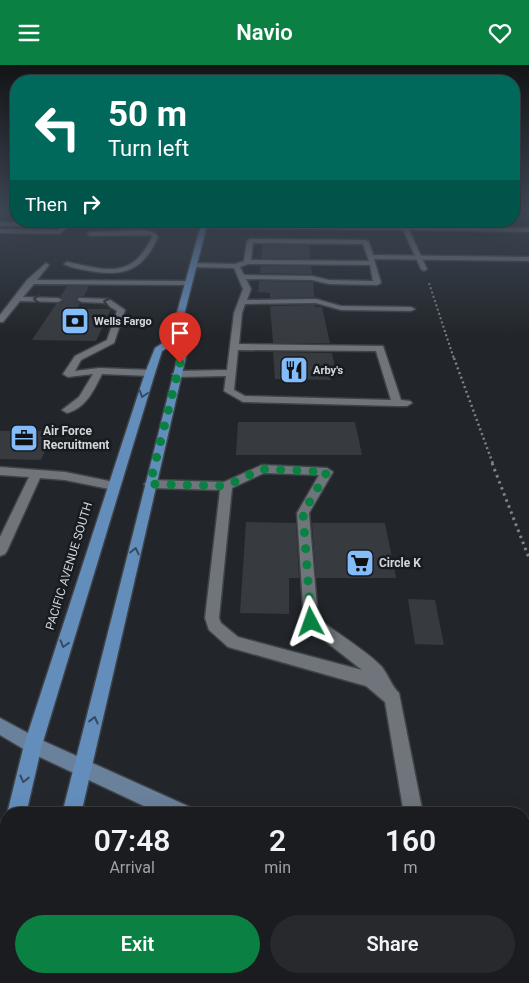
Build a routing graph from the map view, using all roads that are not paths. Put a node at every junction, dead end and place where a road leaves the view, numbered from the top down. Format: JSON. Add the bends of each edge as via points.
{"nodes":[{"id":1,"x":150,"y":252,"type":"edge"},
{"id":2,"x":197,"y":252,"type":"edge"},
{"id":3,"x":248,"y":252,"type":"edge"},
{"id":4,"x":369,"y":252,"type":"edge"},
{"id":5,"x":416,"y":252,"type":"edge"},
{"id":6,"x":419,"y":258,"type":"junction"},
{"id":7,"x":529,"y":259,"type":"edge"},
{"id":8,"x":372,"y":260,"type":"junction"},
{"id":9,"x":247,"y":262,"type":"junction"},
{"id":10,"x":67,"y":264,"type":"dead end"},
{"id":11,"x":46,"y":265,"type":"dead end"},
{"id":12,"x":193,"y":265,"type":"junction"},
{"id":13,"x":236,"y":266,"type":"junction"},
{"id":14,"x":424,"y":269,"type":"road end"},
{"id":15,"x":242,"y":277,"type":"junction"},
{"id":16,"x":30,"y":282,"type":"junction"},
{"id":17,"x":188,"y":283,"type":"junction"},
{"id":18,"x":16,"y":299,"type":"junction"},
{"id":19,"x":58,"y":300,"type":"dead end"},
{"id":20,"x":82,"y":300,"type":"dead end"},
{"id":21,"x":243,"y":301,"type":"junction"},
{"id":22,"x":411,"y":309,"type":"dead end"},
{"id":23,"x":0,"y":320,"type":"edge"},
{"id":24,"x":174,"y":339,"type":"junction"},
{"id":25,"x":234,"y":347,"type":"junction"},
{"id":26,"x":99,"y":371,"type":"junction"},
{"id":27,"x":150,"y":373,"type":"junction"},
{"id":28,"x":231,"y":373,"type":"junction"},
{"id":29,"x":177,"y":374,"type":"junction"},
{"id":30,"x":397,"y":403,"type":"junction"},
{"id":31,"x":407,"y":403,"type":"dead end"},
{"id":32,"x":67,"y":410,"type":"dead end"},
{"id":33,"x":0,"y":471,"type":"edge"},
{"id":34,"x":36,"y":473,"type":"junction"},
{"id":35,"x":150,"y":484,"type":"junction"},
{"id":36,"x":114,"y":486,"type":"junction"},
{"id":37,"x":226,"y":486,"type":"junction"},
{"id":38,"x":0,"y":551,"type":"edge"},
{"id":39,"x":392,"y":698,"type":"junction"},
{"id":40,"x":0,"y":726,"type":"edge"},
{"id":41,"x":33,"y":745,"type":"junction"},
{"id":42,"x":82,"y":767,"type":"junction"},
{"id":43,"x":18,"y":807,"type":"edge"},
{"id":44,"x":73,"y":807,"type":"edge"},
{"id":45,"x":168,"y":807,"type":"edge"},
{"id":46,"x":413,"y":807,"type":"edge"}],
"edges":[{"from":1,"to":10,"type":"street","via":[[139,263],[80,267]]},
{"from":2,"to":12,"type":"main road"},
{"from":3,"to":9,"type":"street"},
{"from":4,"to":8,"type":"street"},
{"from":5,"to":6,"type":"street"},
{"from":6,"to":7,"type":"street"},
{"from":6,"to":8,"type":"street"},
{"from":6,"to":14,"type":"street"},
{"from":8,"to":9,"type":"street"},
{"from":8,"to":15,"type":"street","via":[[377,283]]},
{"from":9,"to":13,"type":"street"},
{"from":11,"to":16,"type":"street"},
{"from":12,"to":13,"type":"street"},
{"from":12,"to":17,"type":"main road"},
{"from":13,"to":15,"type":"street"},
{"from":15,"to":21,"type":"street","via":[[247,289]]},
{"from":16,"to":17,"type":"street"},
{"from":16,"to":18,"type":"street"},
{"from":17,"to":24,"type":"main road"},
{"from":19,"to":18,"type":"street","one_way":true},
{"from":18,"to":23,"type":"street"},
{"from":26,"to":20,"type":"street","one_way":true,"via":[[68,375],[81,356],[111,341],[122,310],[106,301]]},
{"from":21,"to":22,"type":"street","via":[[316,301],[341,308]]},
{"from":21,"to":25,"type":"street","via":[[238,313]]},
{"from":24,"to":27,"type":"main road","name":"PACIFIC AVENUE SOUTH","via":[[158,350]]},
{"from":24,"to":29,"type":"main road","via":[[183,352]]},
{"from":25,"to":28,"type":"street"},
{"from":25,"to":30,"type":"street","via":[[380,348]]},
{"from":26,"to":27,"type":"street"},
{"from":26,"to":32,"type":"street","via":[[85,397]]},
{"from":27,"to":36,"type":"main road","name":"PACIFIC AVENUE SOUTH","one_way":true},
{"from":28,"to":29,"type":"street"},
{"from":28,"to":30,"type":"street","via":[[229,391],[243,399]]},
{"from":29,"to":35,"type":"main road"},
{"from":30,"to":31,"type":"street"},
{"from":33,"to":34,"type":"street"},
{"from":34,"to":36,"type":"street"},
{"from":34,"to":38,"type":"street"},
{"from":35,"to":37,"type":"street"},
{"from":42,"to":35,"type":"main road","one_way":true},
{"from":36,"to":41,"type":"main road","name":"PACIFIC AVENUE SOUTH","one_way":true},
{"from":37,"to":39,"type":"street","via":[[212,618],[214,627],[233,642],[371,680]]},
{"from":37,"to":39,"type":"street","via":[[262,469],[327,472],[303,513],[311,622],[375,671]]},
{"from":39,"to":46,"type":"street"},
{"from":40,"to":41,"type":"main road"},
{"from":41,"to":42,"type":"main road"},
{"from":41,"to":43,"type":"main road","name":"PACIFIC AVENUE SOUTH","one_way":true},
{"from":42,"to":44,"type":"main road"},
{"from":42,"to":45,"type":"main road"}]}
